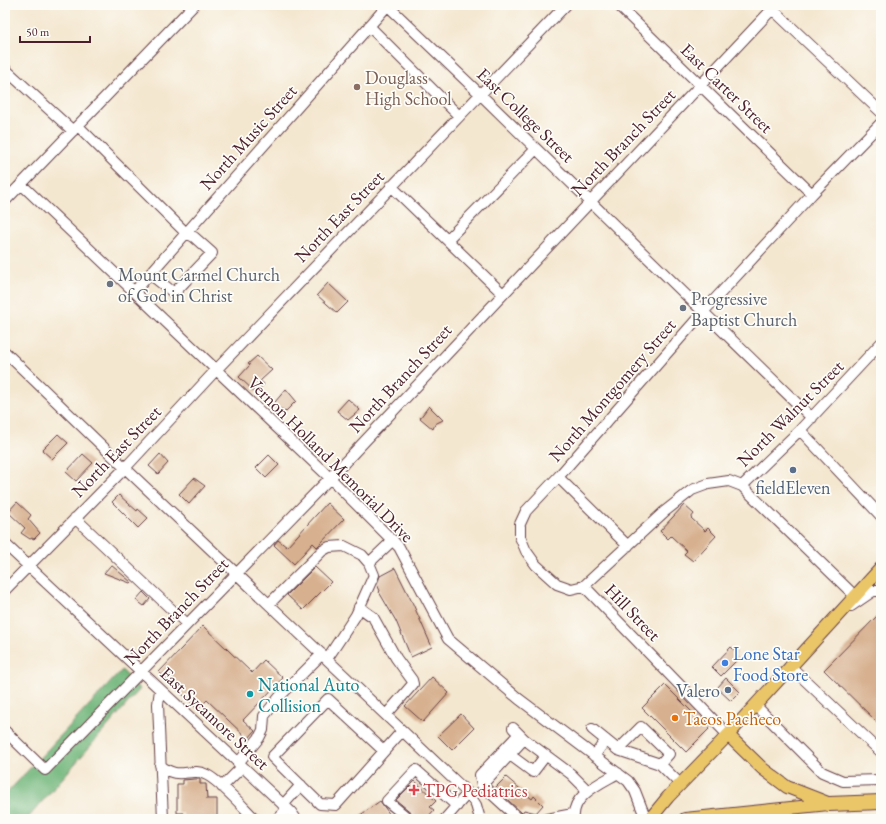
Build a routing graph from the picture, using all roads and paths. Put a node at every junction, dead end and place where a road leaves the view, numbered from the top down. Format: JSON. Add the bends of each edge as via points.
{"nodes":[{"id":1,"x":194,"y":5,"type":"edge"},
{"id":2,"x":387,"y":5,"type":"edge"},
{"id":3,"x":566,"y":5,"type":"edge"},
{"id":4,"x":618,"y":5,"type":"edge"},
{"id":5,"x":772,"y":6,"type":"edge"},
{"id":6,"x":369,"y":26,"type":"junction"},
{"id":7,"x":5,"y":69,"type":"edge"},
{"id":8,"x":700,"y":86,"type":"junction"},
{"id":9,"x":480,"y":94,"type":"junction"},
{"id":10,"x":881,"y":112,"type":"edge"},
{"id":11,"x":459,"y":116,"type":"junction"},
{"id":12,"x":881,"y":123,"type":"edge"},
{"id":13,"x":75,"y":128,"type":"junction"},
{"id":14,"x":536,"y":149,"type":"junction"},
{"id":15,"x":21,"y":184,"type":"junction"},
{"id":16,"x":391,"y":186,"type":"junction"},
{"id":17,"x":812,"y":194,"type":"junction"},
{"id":18,"x":5,"y":201,"type":"edge"},
{"id":19,"x":590,"y":201,"type":"junction"},
{"id":20,"x":186,"y":233,"type":"junction"},
{"id":21,"x":447,"y":240,"type":"junction"},
{"id":22,"x":150,"y":274,"type":"junction"},
{"id":23,"x":134,"y":292,"type":"junction"},
{"id":24,"x":503,"y":294,"type":"junction"},
{"id":25,"x":704,"y":311,"type":"junction"},
{"id":26,"x":881,"y":343,"type":"edge"},
{"id":27,"x":5,"y":352,"type":"edge"},
{"id":28,"x":216,"y":370,"type":"junction"},
{"id":29,"x":812,"y":418,"type":"junction"},
{"id":30,"x":800,"y":430,"type":"junction"},
{"id":31,"x":125,"y":468,"type":"junction"},
{"id":32,"x":558,"y":477,"type":"junction"},
{"id":33,"x":330,"y":478,"type":"junction"},
{"id":34,"x":742,"y":486,"type":"junction"},
{"id":35,"x":881,"y":516,"type":"edge"},
{"id":36,"x":75,"y":518,"type":"junction"},
{"id":37,"x":520,"y":524,"type":"joint"},
{"id":38,"x":393,"y":540,"type":"junction"},
{"id":39,"x":5,"y":544,"type":"edge"},
{"id":40,"x":628,"y":546,"type":"junction"},
{"id":41,"x":369,"y":563,"type":"junction"},
{"id":42,"x":28,"y":566,"type":"junction"},
{"id":43,"x":881,"y":568,"type":"edge"},
{"id":44,"x":237,"y":574,"type":"junction"},
{"id":45,"x":584,"y":586,"type":"junction"},
{"id":46,"x":5,"y":590,"type":"edge"},
{"id":47,"x":881,"y":591,"type":"edge"},
{"id":48,"x":855,"y":596,"type":"junction"},
{"id":49,"x":269,"y":604,"type":"junction"},
{"id":50,"x":359,"y":607,"type":"junction"},
{"id":51,"x":837,"y":615,"type":"junction"},
{"id":52,"x":187,"y":624,"type":"junction"},
{"id":53,"x":324,"y":657,"type":"junction"},
{"id":54,"x":790,"y":666,"type":"junction"},
{"id":55,"x":141,"y":672,"type":"junction"},
{"id":56,"x":160,"y":690,"type":"junction"},
{"id":57,"x":755,"y":705,"type":"junction"},
{"id":58,"x":386,"y":715,"type":"junction"},
{"id":59,"x":592,"y":729,"type":"dead end"},
{"id":60,"x":5,"y":731,"type":"edge"},
{"id":61,"x":402,"y":731,"type":"junction"},
{"id":62,"x":519,"y":734,"type":"junction"},
{"id":63,"x":728,"y":735,"type":"junction"},
{"id":64,"x":606,"y":740,"type":"junction"},
{"id":65,"x":618,"y":750,"type":"junction"},
{"id":66,"x":384,"y":751,"type":"junction"},
{"id":67,"x":881,"y":752,"type":"edge"},
{"id":68,"x":510,"y":755,"type":"junction"},
{"id":69,"x":546,"y":755,"type":"junction"},
{"id":70,"x":594,"y":756,"type":"junction"},
{"id":71,"x":660,"y":764,"type":"junction"},
{"id":72,"x":160,"y":765,"type":"junction"},
{"id":73,"x":240,"y":765,"type":"junction"},
{"id":74,"x":618,"y":773,"type":"junction"},
{"id":75,"x":881,"y":780,"type":"edge"},
{"id":76,"x":680,"y":784,"type":"junction"},
{"id":77,"x":301,"y":785,"type":"junction"},
{"id":78,"x":482,"y":785,"type":"junction"},
{"id":79,"x":222,"y":787,"type":"junction"},
{"id":80,"x":588,"y":791,"type":"junction"},
{"id":81,"x":468,"y":793,"type":"junction"},
{"id":82,"x":881,"y":797,"type":"edge"},
{"id":83,"x":881,"y":802,"type":"edge"},
{"id":84,"x":829,"y":804,"type":"junction"},
{"id":85,"x":456,"y":806,"type":"junction"},
{"id":86,"x":285,"y":807,"type":"junction"},
{"id":87,"x":573,"y":816,"type":"edge"},
{"id":88,"x":163,"y":819,"type":"edge"},
{"id":89,"x":256,"y":819,"type":"edge"},
{"id":90,"x":276,"y":819,"type":"edge"},
{"id":91,"x":296,"y":819,"type":"edge"},
{"id":92,"x":409,"y":819,"type":"edge"},
{"id":93,"x":445,"y":819,"type":"edge"},
{"id":94,"x":480,"y":819,"type":"edge"},
{"id":95,"x":519,"y":819,"type":"edge"},
{"id":96,"x":547,"y":819,"type":"edge"},
{"id":97,"x":646,"y":819,"type":"edge"},
{"id":98,"x":650,"y":819,"type":"edge"},
{"id":99,"x":692,"y":819,"type":"edge"}],
"edges":[{"from":1,"to":13,"type":"street"},
{"from":2,"to":6,"type":"street","name":"North Music Street"},
{"from":2,"to":9,"type":"street","name":"East College Street"},
{"from":3,"to":9,"type":"street","name":"North East Street"},
{"from":4,"to":8,"type":"street","name":"East Carter Street"},
{"from":5,"to":8,"type":"street","name":"North Branch Street"},
{"from":5,"to":10,"type":"street"},
{"from":6,"to":11,"type":"street"},
{"from":6,"to":20,"type":"street","name":"North Music Street"},
{"from":7,"to":13,"type":"street"},
{"from":8,"to":17,"type":"street","name":"East Carter Street"},
{"from":8,"to":19,"type":"street","name":"North Branch Street"},
{"from":9,"to":11,"type":"street","name":"North East Street"},
{"from":9,"to":14,"type":"street","name":"East College Street"},
{"from":11,"to":16,"type":"street","name":"North East Street"},
{"from":12,"to":17,"type":"street","name":"North Montgomery Street"},
{"from":13,"to":15,"type":"street"},
{"from":13,"to":20,"type":"street"},
{"from":14,"to":19,"type":"street","name":"East College Street"},
{"from":14,"to":21,"type":"street"},
{"from":15,"to":18,"type":"street"},
{"from":15,"to":23,"type":"street","name":"Vernon Holland Memorial Drive"},
{"from":16,"to":21,"type":"street"},
{"from":16,"to":28,"type":"street","name":"North East Street"},
{"from":17,"to":25,"type":"street","name":"North Montgomery Street"},
{"from":19,"to":24,"type":"street","name":"North Branch Street"},
{"from":19,"to":25,"type":"street","name":"East College Street"},
{"from":20,"to":22,"type":"street","name":"North Music Street"},
{"from":20,"to":22,"type":"street","via":[[212,253],[174,293]]},
{"from":21,"to":24,"type":"street"},
{"from":22,"to":23,"type":"street","name":"North Music Street"},
{"from":23,"to":28,"type":"street","name":"Vernon Holland Memorial Drive"},
{"from":24,"to":33,"type":"street","name":"North Branch Street"},
{"from":25,"to":29,"type":"street","name":"East College Street"},
{"from":25,"to":32,"type":"street","name":"North Montgomery Street"},
{"from":26,"to":29,"type":"street","name":"North Walnut Street"},
{"from":27,"to":31,"type":"street"},
{"from":28,"to":31,"type":"street","name":"North East Street"},
{"from":28,"to":33,"type":"street","name":"Vernon Holland Memorial Drive"},
{"from":29,"to":30,"type":"street","name":"North Walnut Street"},
{"from":30,"to":34,"type":"street","name":"North Walnut Street"},
{"from":30,"to":35,"type":"street"},
{"from":31,"to":36,"type":"street","name":"North East Street"},
{"from":31,"to":44,"type":"street"},
{"from":32,"to":37,"type":"street","name":"North Montgomery Street","via":[[526,511]]},
{"from":32,"to":40,"type":"street"},
{"from":33,"to":38,"type":"street","name":"Vernon Holland Memorial Drive"},
{"from":33,"to":44,"type":"street","name":"North Branch Street"},
{"from":34,"to":40,"type":"street","name":"North Walnut Street","via":[[729,481],[708,484],[692,490]]},
{"from":34,"to":48,"type":"street"},
{"from":36,"to":42,"type":"street","name":"North East Street"},
{"from":36,"to":52,"type":"street"},
{"from":37,"to":45,"type":"street","name":"Hill Street","via":[[520,537],[536,565],[557,584],[571,589]]},
{"from":38,"to":41,"type":"street"},
{"from":38,"to":70,"type":"street","name":"Vernon Holland Memorial Drive","via":[[399,546],[448,639],[519,700]]},
{"from":39,"to":42,"type":"street","name":"East Sycamore Street"},
{"from":40,"to":45,"type":"street","name":"North Walnut Street"},
{"from":41,"to":49,"type":"street","via":[[362,555],[344,546],[329,547]]},
{"from":41,"to":50,"type":"street","via":[[374,575]]},
{"from":42,"to":46,"type":"street","name":"North East Street"},
{"from":42,"to":55,"type":"street","name":"East Sycamore Street"},
{"from":43,"to":48,"type":"main road"},
{"from":44,"to":49,"type":"street"},
{"from":44,"to":52,"type":"street","name":"North Branch Street"},
{"from":45,"to":63,"type":"street","name":"Hill Street"},
{"from":47,"to":51,"type":"street","via":[[873,591]]},
{"from":48,"to":51,"type":"main road"},
{"from":49,"to":53,"type":"street"},
{"from":50,"to":53,"type":"street","via":[[356,615]]},
{"from":50,"to":58,"type":"street","via":[[373,617],[413,684]]},
{"from":51,"to":54,"type":"main road"},
{"from":52,"to":55,"type":"street","name":"North Branch Street"},
{"from":53,"to":58,"type":"street"},
{"from":53,"to":73,"type":"street","via":[[282,694],[264,716],[263,730]]},
{"from":54,"to":57,"type":"main road"},
{"from":54,"to":67,"type":"street"},
{"from":55,"to":56,"type":"street","name":"East Sycamore Street"},
{"from":55,"to":60,"type":"street","name":"North Branch Street","via":[[45,770]]},
{"from":56,"to":72,"type":"street"},
{"from":56,"to":73,"type":"street","name":"East Sycamore Street"},
{"from":57,"to":63,"type":"main road"},
{"from":57,"to":75,"type":"street","via":[[822,772],[843,781]]},
{"from":58,"to":61,"type":"street"},
{"from":59,"to":64,"type":"street"},
{"from":61,"to":66,"type":"street"},
{"from":61,"to":81,"type":"street"},
{"from":62,"to":68,"type":"street"},
{"from":62,"to":69,"type":"street"},
{"from":62,"to":78,"type":"street","via":[[480,775]]},
{"from":63,"to":76,"type":"main road"},
{"from":63,"to":84,"type":"main road","via":[[763,769],[787,787]]},
{"from":64,"to":65,"type":"street"},
{"from":64,"to":70,"type":"street"},
{"from":65,"to":71,"type":"street"},
{"from":65,"to":71,"type":"street","via":[[641,727],[669,754]]},
{"from":66,"to":77,"type":"street","via":[[336,805],[320,804]]},
{"from":66,"to":77,"type":"street","via":[[328,699],[272,757]]},
{"from":68,"to":69,"type":"street","via":[[533,772]]},
{"from":68,"to":78,"type":"street"},
{"from":69,"to":80,"type":"street"},
{"from":70,"to":74,"type":"street","name":"Vernon Holland Memorial Drive"},
{"from":71,"to":76,"type":"street"},
{"from":72,"to":79,"type":"street","via":[[173,773],[199,772]]},
{"from":72,"to":88,"type":"street"},
{"from":73,"to":79,"type":"street"},
{"from":73,"to":86,"type":"street","name":"East Sycamore Street"},
{"from":74,"to":80,"type":"street"},
{"from":74,"to":97,"type":"street","name":"Vernon Holland Memorial Drive","via":[[628,781],[635,792]]},
{"from":76,"to":98,"type":"main road"},
{"from":77,"to":86,"type":"street"},
{"from":78,"to":95,"type":"street"},
{"from":79,"to":89,"type":"street"},
{"from":80,"to":87,"type":"street","via":[[578,801]]},
{"from":81,"to":85,"type":"street"},
{"from":81,"to":94,"type":"street","via":[[476,805]]},
{"from":82,"to":84,"type":"main road"},
{"from":83,"to":84,"type":"highway"},
{"from":84,"to":99,"type":"main road"},
{"from":85,"to":92,"type":"street","via":[[416,770],[387,801]]},
{"from":85,"to":93,"type":"street"},
{"from":86,"to":90,"type":"street"},
{"from":86,"to":91,"type":"street","name":"East Sycamore Street"},
{"from":87,"to":96,"type":"street"}]}
